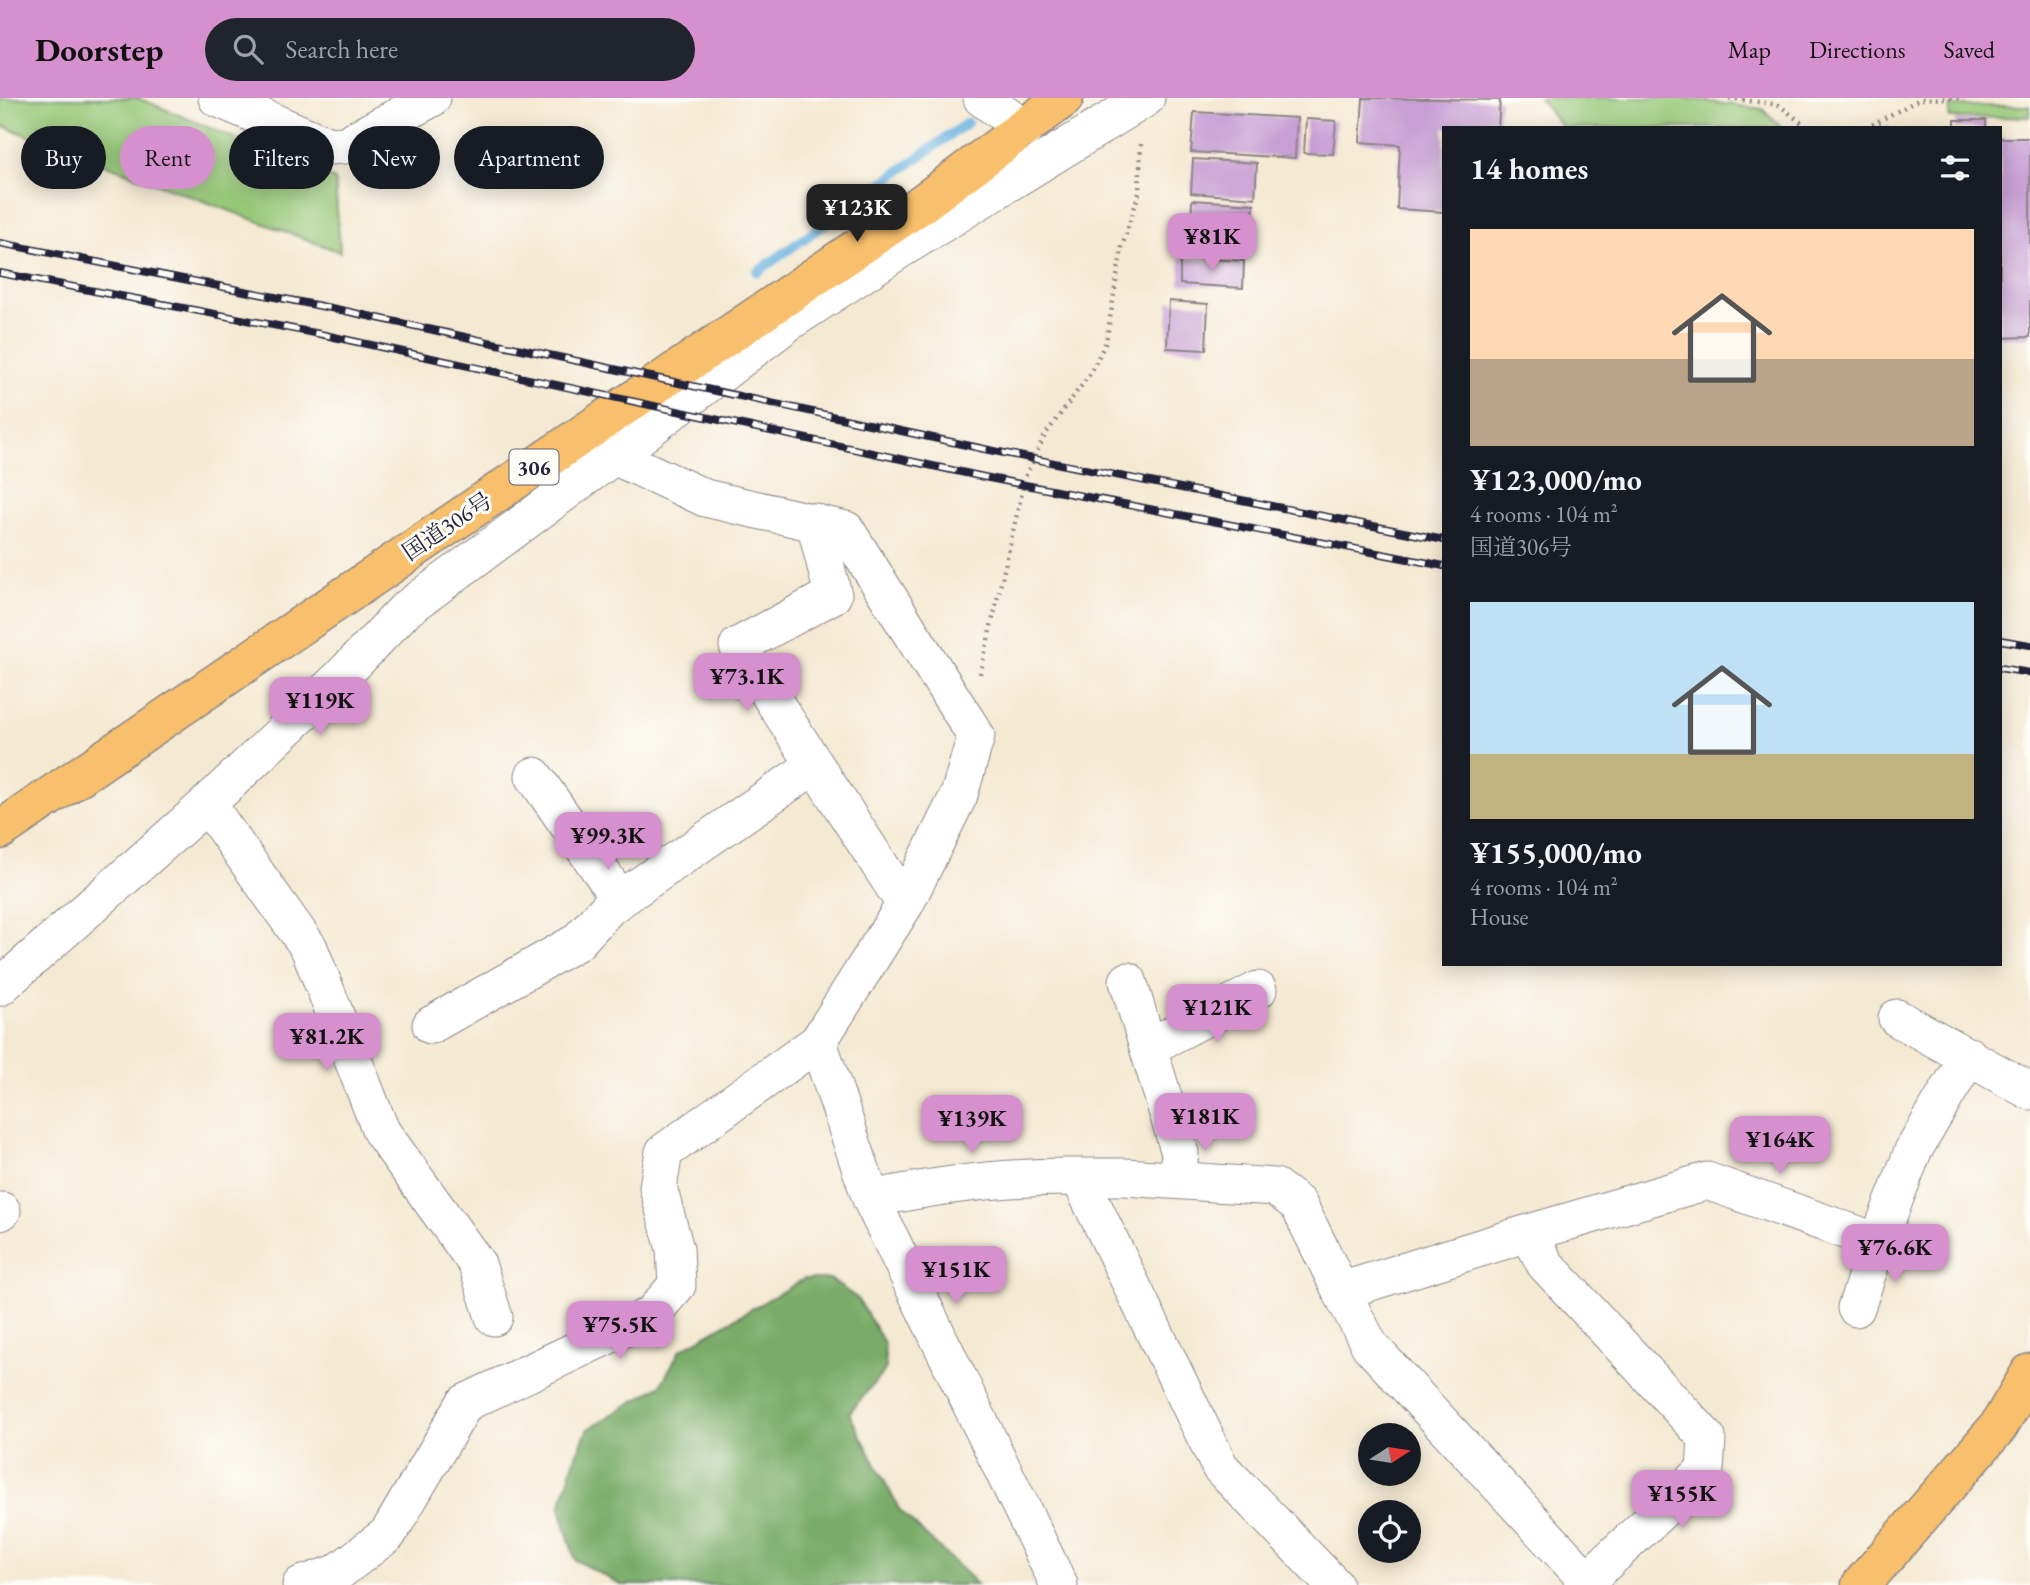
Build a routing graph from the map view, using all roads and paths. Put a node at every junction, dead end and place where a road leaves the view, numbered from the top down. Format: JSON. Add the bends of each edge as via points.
{"nodes":[{"id":1,"x":217,"y":98,"type":"edge"},
{"id":2,"x":432,"y":98,"type":"edge"},
{"id":3,"x":982,"y":98,"type":"edge"},
{"id":4,"x":1064,"y":98,"type":"edge"},
{"id":5,"x":1729,"y":98,"type":"edge"},
{"id":6,"x":1964,"y":98,"type":"edge"},
{"id":7,"x":1140,"y":102,"type":"edge"},
{"id":8,"x":1805,"y":126,"type":"edge"},
{"id":9,"x":1871,"y":126,"type":"edge"},
{"id":10,"x":1025,"y":129,"type":"junction"},
{"id":11,"x":614,"y":456,"type":"junction"},
{"id":12,"x":815,"y":522,"type":"junction"},
{"id":13,"x":979,"y":678,"type":"dead end"},
{"id":14,"x":815,"y":765,"type":"junction"},
{"id":15,"x":534,"y":776,"type":"dead end"},
{"id":16,"x":207,"y":804,"type":"junction"},
{"id":17,"x":0,"y":830,"type":"edge"},
{"id":18,"x":620,"y":899,"type":"junction"},
{"id":19,"x":905,"y":904,"type":"junction"},
{"id":20,"x":1128,"y":981,"type":"dead end"},
{"id":21,"x":0,"y":987,"type":"edge"},
{"id":22,"x":1258,"y":990,"type":"dead end"},
{"id":23,"x":1897,"y":1018,"type":"dead end"},
{"id":24,"x":431,"y":1026,"type":"dead end"},
{"id":25,"x":818,"y":1042,"type":"junction"},
{"id":26,"x":1149,"y":1047,"type":"junction"},
{"id":27,"x":1969,"y":1056,"type":"junction"},
{"id":28,"x":2030,"y":1091,"type":"edge"},
{"id":29,"x":1079,"y":1177,"type":"junction"},
{"id":30,"x":1177,"y":1180,"type":"junction"},
{"id":31,"x":871,"y":1199,"type":"junction"},
{"id":32,"x":1529,"y":1234,"type":"junction"},
{"id":33,"x":1878,"y":1242,"type":"junction"},
{"id":34,"x":1341,"y":1291,"type":"junction"},
{"id":35,"x":1856,"y":1308,"type":"dead end"},
{"id":36,"x":494,"y":1317,"type":"dead end"},
{"id":37,"x":2030,"y":1373,"type":"edge"},
{"id":38,"x":1585,"y":1583,"type":"edge"},
{"id":39,"x":301,"y":1585,"type":"edge"},
{"id":40,"x":1059,"y":1585,"type":"edge"},
{"id":41,"x":1334,"y":1585,"type":"edge"},
{"id":42,"x":1861,"y":1585,"type":"edge"}],
"edges":[{"from":1,"to":2,"type":"street","via":[[329,146],[345,145]]},
{"from":3,"to":10,"type":"street"},
{"from":4,"to":10,"type":"highway","name":"国道306号","number":"306"},
{"from":5,"to":8,"type":"path","via":[[1779,105]]},
{"from":6,"to":9,"type":"path","via":[[1920,99]]},
{"from":7,"to":11,"type":"street","via":[[789,322]]},
{"from":7,"to":13,"type":"path","via":[[1139,193],[1122,247],[1106,342],[1090,374],[1045,435],[1026,475]]},
{"from":10,"to":17,"type":"highway","name":"国道306号","number":"306","via":[[916,208]]},
{"from":11,"to":12,"type":"street","via":[[705,498]]},
{"from":11,"to":16,"type":"street","via":[[405,610]]},
{"from":12,"to":14,"type":"street","via":[[833,595],[738,646]]},
{"from":12,"to":19,"type":"street","via":[[846,530],[976,737],[959,795]]},
{"from":14,"to":18,"type":"street"},
{"from":14,"to":19,"type":"street"},
{"from":15,"to":18,"type":"street"},
{"from":16,"to":21,"type":"street"},
{"from":16,"to":36,"type":"street","via":[[309,948],[381,1131],[477,1264]]},
{"from":18,"to":24,"type":"street","via":[[576,943]]},
{"from":19,"to":25,"type":"street"},
{"from":20,"to":26,"type":"street"},
{"from":22,"to":26,"type":"street"},
{"from":23,"to":27,"type":"street"},
{"from":25,"to":31,"type":"street"},
{"from":25,"to":39,"type":"street","via":[[664,1152],[658,1188],[675,1249],[677,1284],[651,1315],[465,1403],[388,1534],[337,1573]]},
{"from":26,"to":30,"type":"street","via":[[1180,1153]]},
{"from":27,"to":28,"type":"street"},
{"from":27,"to":33,"type":"street","via":[[1913,1151]]},
{"from":29,"to":30,"type":"street"},
{"from":29,"to":31,"type":"street","via":[[917,1189]]},
{"from":29,"to":41,"type":"street","via":[[1220,1467]]},
{"from":30,"to":34,"type":"street","via":[[1275,1187],[1298,1204]]},
{"from":31,"to":40,"type":"street"},
{"from":32,"to":33,"type":"street","via":[[1707,1181]]},
{"from":32,"to":34,"type":"street"},
{"from":32,"to":38,"type":"street","via":[[1545,1264],[1707,1438],[1704,1469]]},
{"from":33,"to":35,"type":"street"},
{"from":34,"to":38,"type":"street","via":[[1370,1346]]},
{"from":37,"to":42,"type":"highway","via":[[1998,1427]]}]}
